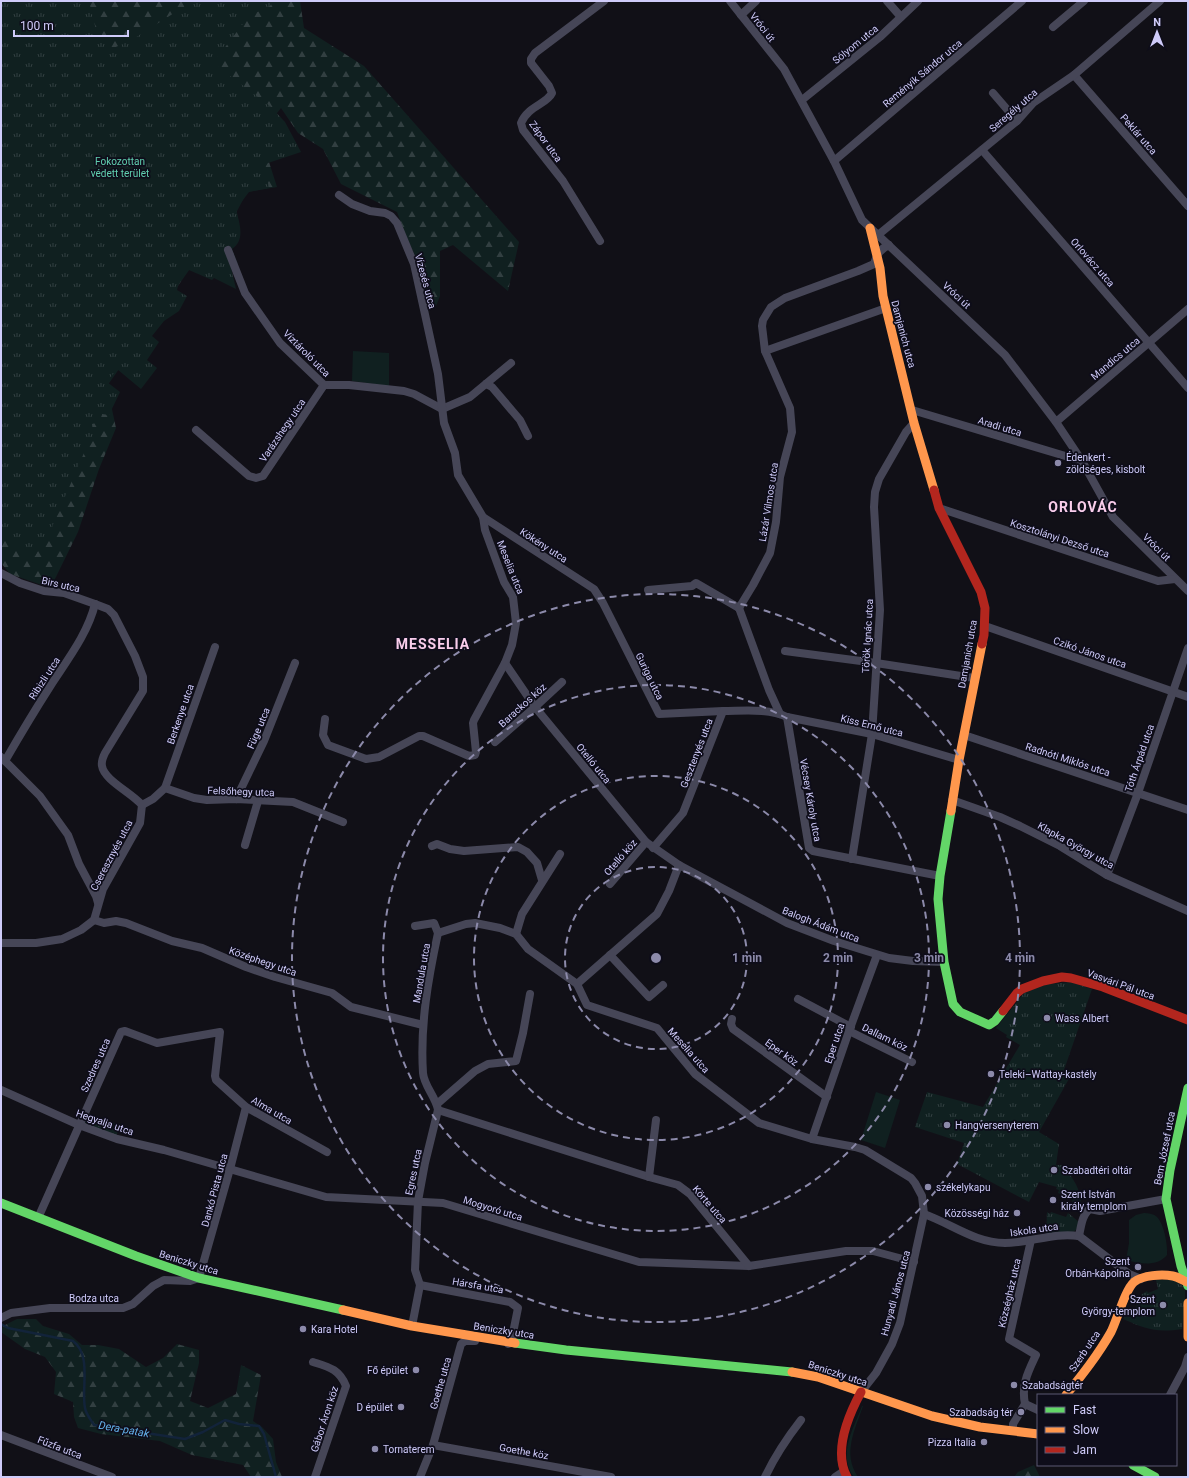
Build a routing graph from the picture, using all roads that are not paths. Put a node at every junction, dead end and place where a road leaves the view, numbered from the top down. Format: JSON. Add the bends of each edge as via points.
{"nodes":[{"id":1,"x":604,"y":1,"type":"edge"},
{"id":2,"x":730,"y":1,"type":"edge"},
{"id":3,"x":756,"y":1,"type":"edge"},
{"id":4,"x":887,"y":1,"type":"edge"},
{"id":5,"x":918,"y":1,"type":"edge"},
{"id":6,"x":1022,"y":1,"type":"edge"},
{"id":7,"x":1084,"y":1,"type":"edge"},
{"id":8,"x":1160,"y":1,"type":"edge"},
{"id":9,"x":741,"y":15,"type":"junction"},
{"id":10,"x":901,"y":18,"type":"junction"},
{"id":11,"x":1053,"y":27,"type":"dead end"},
{"id":12,"x":1074,"y":75,"type":"junction"},
{"id":13,"x":993,"y":93,"type":"dead end"},
{"id":14,"x":802,"y":100,"type":"junction"},
{"id":15,"x":1017,"y":121,"type":"junction"},
{"id":16,"x":982,"y":150,"type":"junction"},
{"id":17,"x":834,"y":161,"type":"junction"},
{"id":18,"x":339,"y":195,"type":"dead end"},
{"id":19,"x":1188,"y":206,"type":"edge"},
{"id":20,"x":870,"y":228,"type":"junction"},
{"id":21,"x":878,"y":234,"type":"junction"},
{"id":22,"x":600,"y":241,"type":"dead end"},
{"id":23,"x":889,"y":244,"type":"junction"},
{"id":24,"x":228,"y":250,"type":"dead end"},
{"id":25,"x":877,"y":254,"type":"junction"},
{"id":26,"x":886,"y":308,"type":"junction"},
{"id":27,"x":1188,"y":309,"type":"edge"},
{"id":28,"x":1150,"y":342,"type":"junction"},
{"id":29,"x":765,"y":351,"type":"junction"},
{"id":30,"x":511,"y":363,"type":"dead end"},
{"id":31,"x":486,"y":384,"type":"junction"},
{"id":32,"x":324,"y":385,"type":"junction"},
{"id":33,"x":1188,"y":388,"type":"edge"},
{"id":34,"x":442,"y":410,"type":"junction"},
{"id":35,"x":912,"y":410,"type":"junction"},
{"id":36,"x":1056,"y":422,"type":"junction"},
{"id":37,"x":914,"y":423,"type":"junction"},
{"id":38,"x":196,"y":430,"type":"dead end"},
{"id":39,"x":528,"y":436,"type":"dead end"},
{"id":40,"x":1082,"y":461,"type":"junction"},
{"id":41,"x":939,"y":508,"type":"junction"},
{"id":42,"x":483,"y":517,"type":"junction"},
{"id":43,"x":1,"y":573,"type":"edge"},
{"id":44,"x":1175,"y":578,"type":"junction"},
{"id":45,"x":594,"y":589,"type":"joint"},
{"id":46,"x":648,"y":590,"type":"dead end"},
{"id":47,"x":1188,"y":591,"type":"edge"},
{"id":48,"x":95,"y":604,"type":"junction"},
{"id":49,"x":739,"y":608,"type":"junction"},
{"id":50,"x":985,"y":626,"type":"junction"},
{"id":51,"x":214,"y":646,"type":"dead end"},
{"id":52,"x":1188,"y":648,"type":"edge"},
{"id":53,"x":785,"y":651,"type":"dead end"},
{"id":54,"x":876,"y":662,"type":"junction"},
{"id":55,"x":295,"y":663,"type":"dead end"},
{"id":56,"x":505,"y":663,"type":"junction"},
{"id":57,"x":974,"y":678,"type":"junction"},
{"id":58,"x":562,"y":682,"type":"dead end"},
{"id":59,"x":1172,"y":692,"type":"junction"},
{"id":60,"x":1188,"y":697,"type":"edge"},
{"id":61,"x":535,"y":707,"type":"junction"},
{"id":62,"x":723,"y":711,"type":"junction"},
{"id":63,"x":784,"y":715,"type":"junction"},
{"id":64,"x":325,"y":719,"type":"dead end"},
{"id":65,"x":872,"y":734,"type":"junction"},
{"id":66,"x":964,"y":735,"type":"junction"},
{"id":67,"x":495,"y":742,"type":"dead end"},
{"id":68,"x":3,"y":759,"type":"edge"},
{"id":69,"x":959,"y":760,"type":"junction"},
{"id":70,"x":165,"y":788,"type":"junction"},
{"id":71,"x":1138,"y":793,"type":"junction"},
{"id":72,"x":236,"y":800,"type":"junction"},
{"id":73,"x":952,"y":800,"type":"junction"},
{"id":74,"x":258,"y":801,"type":"junction"},
{"id":75,"x":142,"y":805,"type":"junction"},
{"id":76,"x":1188,"y":810,"type":"edge"},
{"id":77,"x":343,"y":822,"type":"dead end"},
{"id":78,"x":646,"y":842,"type":"junction"},
{"id":79,"x":245,"y":845,"type":"dead end"},
{"id":80,"x":432,"y":846,"type":"dead end"},
{"id":81,"x":653,"y":848,"type":"junction"},
{"id":82,"x":560,"y":854,"type":"dead end"},
{"id":83,"x":852,"y":859,"type":"junction"},
{"id":84,"x":679,"y":865,"type":"junction"},
{"id":85,"x":1107,"y":874,"type":"junction"},
{"id":86,"x":940,"y":876,"type":"junction"},
{"id":87,"x":542,"y":880,"type":"junction"},
{"id":88,"x":610,"y":884,"type":"dead end"},
{"id":89,"x":98,"y":903,"type":"junction"},
{"id":90,"x":1188,"y":911,"type":"edge"},
{"id":91,"x":94,"y":920,"type":"junction"},
{"id":92,"x":415,"y":926,"type":"dead end"},
{"id":93,"x":438,"y":933,"type":"junction"},
{"id":94,"x":516,"y":934,"type":"junction"},
{"id":95,"x":1,"y":943,"type":"edge"},
{"id":96,"x":610,"y":955,"type":"junction"},
{"id":97,"x":877,"y":955,"type":"junction"},
{"id":98,"x":944,"y":962,"type":"junction"},
{"id":99,"x":578,"y":984,"type":"junction"},
{"id":100,"x":663,"y":985,"type":"dead end"},
{"id":101,"x":530,"y":994,"type":"dead end"},
{"id":102,"x":798,"y":1000,"type":"dead end"},
{"id":103,"x":952,"y":1000,"type":"joint"},
{"id":104,"x":732,"y":1019,"type":"dead end"},
{"id":105,"x":1188,"y":1020,"type":"edge"},
{"id":106,"x":423,"y":1025,"type":"junction"},
{"id":107,"x":850,"y":1029,"type":"junction"},
{"id":108,"x":912,"y":1062,"type":"dead end"},
{"id":109,"x":215,"y":1076,"type":"joint"},
{"id":110,"x":1188,"y":1088,"type":"edge"},
{"id":111,"x":1,"y":1090,"type":"edge"},
{"id":112,"x":827,"y":1097,"type":"junction"},
{"id":113,"x":246,"y":1107,"type":"junction"},
{"id":114,"x":437,"y":1107,"type":"junction"},
{"id":115,"x":656,"y":1120,"type":"dead end"},
{"id":116,"x":79,"y":1125,"type":"junction"},
{"id":117,"x":812,"y":1139,"type":"junction"},
{"id":118,"x":327,"y":1152,"type":"dead end"},
{"id":119,"x":230,"y":1169,"type":"junction"},
{"id":120,"x":649,"y":1177,"type":"junction"},
{"id":121,"x":1166,"y":1199,"type":"junction"},
{"id":122,"x":418,"y":1201,"type":"junction"},
{"id":123,"x":1,"y":1203,"type":"edge"},
{"id":124,"x":924,"y":1214,"type":"junction"},
{"id":125,"x":38,"y":1218,"type":"junction"},
{"id":126,"x":1079,"y":1236,"type":"junction"},
{"id":127,"x":1031,"y":1240,"type":"junction"},
{"id":128,"x":1178,"y":1253,"type":"junction"},
{"id":129,"x":914,"y":1262,"type":"junction"},
{"id":130,"x":749,"y":1266,"type":"junction"},
{"id":131,"x":1161,"y":1275,"type":"junction"},
{"id":132,"x":200,"y":1278,"type":"junction"},
{"id":133,"x":1141,"y":1279,"type":"junction"},
{"id":134,"x":1188,"y":1283,"type":"edge"},
{"id":135,"x":420,"y":1285,"type":"junction"},
{"id":136,"x":1188,"y":1303,"type":"edge"},
{"id":137,"x":2,"y":1317,"type":"edge"},
{"id":138,"x":412,"y":1326,"type":"junction"},
{"id":139,"x":1188,"y":1337,"type":"edge"},
{"id":140,"x":512,"y":1343,"type":"junction"},
{"id":141,"x":1188,"y":1357,"type":"edge"},
{"id":142,"x":313,"y":1362,"type":"dead end"},
{"id":143,"x":861,"y":1392,"type":"junction"},
{"id":144,"x":1067,"y":1394,"type":"edge"},
{"id":145,"x":1171,"y":1394,"type":"edge"},
{"id":146,"x":1025,"y":1404,"type":"junction"},
{"id":147,"x":1037,"y":1410,"type":"edge"},
{"id":148,"x":801,"y":1420,"type":"dead end"},
{"id":149,"x":1013,"y":1430,"type":"junction"},
{"id":150,"x":1037,"y":1434,"type":"edge"},
{"id":151,"x":1,"y":1435,"type":"edge"},
{"id":152,"x":433,"y":1445,"type":"junction"},
{"id":153,"x":1135,"y":1466,"type":"edge"},
{"id":154,"x":846,"y":1474,"type":"edge"},
{"id":155,"x":112,"y":1477,"type":"edge"},
{"id":156,"x":315,"y":1477,"type":"edge"},
{"id":157,"x":420,"y":1477,"type":"edge"},
{"id":158,"x":612,"y":1477,"type":"edge"},
{"id":159,"x":764,"y":1477,"type":"edge"},
{"id":160,"x":835,"y":1477,"type":"edge"},
{"id":161,"x":1155,"y":1477,"type":"edge"}],
"edges":[{"from":1,"to":22,"type":"street","name":"Zápor utca","via":[[535,53],[531,63],[552,93],[550,97],[530,109],[521,123],[523,130],[563,181]]},
{"from":2,"to":9,"type":"street","name":"Vróci út"},
{"from":3,"to":9,"type":"street"},
{"from":4,"to":10,"type":"street"},
{"from":5,"to":10,"type":"street","name":"Sólyom utca"},
{"from":6,"to":17,"type":"street","name":"Reményik Sándor utca"},
{"from":7,"to":11,"type":"street"},
{"from":8,"to":12,"type":"street","name":"Seregély utca"},
{"from":9,"to":14,"type":"street","name":"Vróci út","via":[[784,69]]},
{"from":10,"to":14,"type":"street","name":"Sólyom utca"},
{"from":12,"to":15,"type":"street","name":"Seregély utca","via":[[1034,103]]},
{"from":12,"to":19,"type":"street","name":"Peklár utca"},
{"from":13,"to":15,"type":"street"},
{"from":14,"to":17,"type":"street","name":"Vróci út"},
{"from":15,"to":16,"type":"street","name":"Seregély utca"},
{"from":16,"to":21,"type":"street","name":"Seregély utca"},
{"from":16,"to":28,"type":"street","name":"Orlovácz utca"},
{"from":17,"to":20,"type":"street","name":"Vróci út","via":[[862,220]]},
{"from":18,"to":34,"type":"street","name":"Vízesés utca","via":[[352,204],[370,211],[385,213],[397,223],[414,264],[438,374]]},
{"from":20,"to":21,"type":"street","name":"Vróci út"},
{"from":20,"to":25,"type":"street","name":"Damjanich utca"},
{"from":21,"to":23,"type":"street","name":"Vróci út"},
{"from":23,"to":25,"type":"street"},
{"from":23,"to":36,"type":"street","name":"Vróci út","via":[[1006,355]]},
{"from":24,"to":32,"type":"street","name":"Víztároló utca","via":[[245,293],[280,343]]},
{"from":25,"to":26,"type":"street","name":"Damjanich utca"},
{"from":25,"to":29,"type":"street","name":"Lázár Vilmos utca","via":[[874,264],[785,298],[771,307],[762,326]]},
{"from":26,"to":29,"type":"street"},
{"from":26,"to":35,"type":"street","name":"Damjanich utca"},
{"from":27,"to":28,"type":"street","name":"Mandics utca"},
{"from":28,"to":33,"type":"street","name":"Orlovácz utca"},
{"from":28,"to":36,"type":"street","name":"Mandics utca"},
{"from":29,"to":49,"type":"street","name":"Lázár Vilmos utca","via":[[790,408],[792,432],[780,477],[770,553]]},
{"from":30,"to":31,"type":"street"},
{"from":31,"to":34,"type":"street","via":[[470,397]]},
{"from":31,"to":39,"type":"street","via":[[492,387],[520,420]]},
{"from":32,"to":34,"type":"street","name":"Víztároló utca","via":[[404,391]]},
{"from":32,"to":38,"type":"street","name":"Varázshegy utca","via":[[263,476],[249,476]]},
{"from":34,"to":42,"type":"street","name":"Meselia utca","via":[[455,453],[458,475]]},
{"from":35,"to":37,"type":"street","name":"Damjanich utca"},
{"from":35,"to":40,"type":"street","name":"Aradi utca"},
{"from":36,"to":40,"type":"street","name":"Vróci út"},
{"from":37,"to":41,"type":"street","name":"Damjanich utca"},
{"from":37,"to":54,"type":"street","name":"Török Ignác utca","via":[[906,432],[879,479],[875,492],[880,610]]},
{"from":40,"to":44,"type":"street","name":"Vróci út","via":[[1113,517]]},
{"from":41,"to":44,"type":"street","name":"Kosztolányi Dezső utca","via":[[1158,581]]},
{"from":41,"to":50,"type":"street","name":"Damjanich utca","via":[[981,592],[985,608]]},
{"from":42,"to":45,"type":"street","name":"Kökény utca"},
{"from":42,"to":56,"type":"street","name":"Meselia utca","via":[[485,530],[504,582],[513,597],[516,623]]},
{"from":43,"to":48,"type":"street","name":"Birs utca","via":[[44,591],[64,593]]},
{"from":44,"to":47,"type":"street","name":"Vróci út"},
{"from":45,"to":62,"type":"street","name":"Guriga utca","via":[[659,714]]},
{"from":46,"to":49,"type":"street","via":[[692,586],[696,583]]},
{"from":48,"to":68,"type":"street","name":"Ribizli utca","via":[[80,640]]},
{"from":48,"to":75,"type":"street","via":[[108,609],[114,615],[143,677],[143,691],[105,753],[102,767],[108,777]]},
{"from":49,"to":63,"type":"street","name":"Vécsey Károly utca","via":[[769,690]]},
{"from":50,"to":57,"type":"street","name":"Damjanich utca"},
{"from":50,"to":59,"type":"street","name":"Czikó János utca"},
{"from":51,"to":70,"type":"street","name":"Berkenye utca"},
{"from":52,"to":59,"type":"street","name":"Tóth Árpád utca"},
{"from":53,"to":54,"type":"street"},
{"from":54,"to":57,"type":"street"},
{"from":54,"to":65,"type":"street","name":"Török Ignác utca"},
{"from":55,"to":72,"type":"street","name":"Füge utca","via":[[264,741]]},
{"from":56,"to":61,"type":"street","name":"Otelló utca"},
{"from":56,"to":64,"type":"street","name":"Meselia utca","via":[[473,723],[475,755],[470,756],[419,736],[379,757],[366,759],[328,745],[323,735]]},
{"from":57,"to":66,"type":"street","name":"Damjanich utca"},
{"from":58,"to":61,"type":"street","name":"Barackos köz"},
{"from":59,"to":60,"type":"street","name":"Czikó János utca"},
{"from":59,"to":71,"type":"street","name":"Tóth Árpád utca"},
{"from":61,"to":67,"type":"street","name":"Barackos köz"},
{"from":61,"to":78,"type":"street","name":"Otelló utca"},
{"from":62,"to":63,"type":"street","name":"Gesztenyés utca","via":[[754,711]]},
{"from":62,"to":81,"type":"street","name":"Gesztenyés utca","via":[[683,813]]},
{"from":63,"to":65,"type":"street","name":"Kiss Ernő utca"},
{"from":63,"to":83,"type":"street","name":"Vécsey Károly utca","via":[[809,848]]},
{"from":65,"to":69,"type":"street","name":"Kiss Ernő utca"},
{"from":65,"to":83,"type":"street","name":"Török Ignác utca"},
{"from":66,"to":69,"type":"street","name":"Damjanich utca"},
{"from":66,"to":71,"type":"street","name":"Radnóti Miklós utca"},
{"from":68,"to":89,"type":"street","via":[[40,796],[68,835]]},
{"from":69,"to":73,"type":"street","name":"Damjanich utca"},
{"from":70,"to":72,"type":"street","name":"Felsőhegy utca","via":[[194,798]]},
{"from":70,"to":75,"type":"street"},
{"from":71,"to":76,"type":"street","name":"Radnóti Miklós utca"},
{"from":71,"to":85,"type":"street","name":"Tóth Árpád utca"},
{"from":72,"to":74,"type":"street","name":"Felsőhegy utca"},
{"from":73,"to":85,"type":"street","name":"Klapka György utca","via":[[1020,826]]},
{"from":73,"to":86,"type":"street","name":"Damjanich utca"},
{"from":74,"to":77,"type":"street","name":"Felsőhegy utca","via":[[293,802]]},
{"from":74,"to":79,"type":"street"},
{"from":75,"to":89,"type":"street","name":"Cseresznyés utca","via":[[140,823],[103,889]]},
{"from":78,"to":81,"type":"street","name":"Otelló utca"},
{"from":78,"to":88,"type":"street","name":"Otelló köz"},
{"from":80,"to":87,"type":"street","via":[[437,844],[464,851],[518,847],[537,863]]},
{"from":81,"to":84,"type":"street","name":"Otelló utca"},
{"from":82,"to":87,"type":"street"},
{"from":83,"to":86,"type":"street","name":"Vécsey Károly utca"},
{"from":84,"to":96,"type":"street","via":[[657,914]]},
{"from":84,"to":97,"type":"street","name":"Balogh Ádám utca","via":[[787,923]]},
{"from":85,"to":90,"type":"street","name":"Klapka György utca"},
{"from":86,"to":98,"type":"street","name":"Damjanich utca","via":[[938,899]]},
{"from":87,"to":94,"type":"street","via":[[522,914]]},
{"from":89,"to":91,"type":"street","name":"Cseresznyés utca"},
{"from":91,"to":95,"type":"street","via":[[62,939],[36,943]]},
{"from":91,"to":106,"type":"street","name":"Középhegy utca","via":[[126,923],[172,941],[202,948],[275,977],[332,993],[351,1007]]},
{"from":92,"to":93,"type":"street","via":[[434,923]]},
{"from":93,"to":94,"type":"street","name":"Mandula utca","via":[[475,923]]},
{"from":93,"to":106,"type":"street","name":"Mandula utca","via":[[428,978]]},
{"from":94,"to":99,"type":"street","via":[[528,949]]},
{"from":96,"to":99,"type":"street"},
{"from":96,"to":100,"type":"street","via":[[649,997]]},
{"from":97,"to":98,"type":"street","name":"Balogh Ádám utca","via":[[901,961]]},
{"from":97,"to":107,"type":"street","name":"Eper utca"},
{"from":98,"to":103,"type":"street","name":"Damjanich utca"},
{"from":99,"to":117,"type":"street","name":"Meselia utca","via":[[587,1004],[657,1028],[695,1074],[759,1123]]},
{"from":101,"to":114,"type":"street","via":[[516,1061],[488,1064],[475,1071]]},
{"from":102,"to":107,"type":"street","name":"Dallam köz"},
{"from":103,"to":105,"type":"street","name":"Vasvári Pál utca","via":[[960,1012],[989,1025],[1022,989],[1049,979],[1071,978],[1102,987]]},
{"from":104,"to":112,"type":"street","name":"Eper köz","via":[[733,1028]]},
{"from":106,"to":114,"type":"street","via":[[424,1075]]},
{"from":107,"to":108,"type":"street","name":"Dallam köz"},
{"from":107,"to":112,"type":"street","name":"Eper utca"},
{"from":109,"to":113,"type":"street","name":"Alma utca","via":[[216,1080]]},
{"from":109,"to":116,"type":"street","name":"Szedres utca","via":[[220,1032],[157,1043],[125,1031],[121,1032]]},
{"from":110,"to":121,"type":"street","name":"Bem József utca"},
{"from":111,"to":116,"type":"street","name":"Hegyalja utca"},
{"from":112,"to":117,"type":"street","name":"Eper utca"},
{"from":113,"to":118,"type":"street","name":"Alma utca"},
{"from":113,"to":119,"type":"street","name":"Dankó Pista utca"},
{"from":114,"to":120,"type":"street","name":"Körte utca"},
{"from":114,"to":122,"type":"street","name":"Egres utca"},
{"from":115,"to":120,"type":"street"},
{"from":116,"to":119,"type":"street","name":"Hegyalja utca","via":[[117,1139]]},
{"from":116,"to":125,"type":"street","name":"Szedres utca"},
{"from":117,"to":124,"type":"street","name":"Meselia utca","via":[[865,1150],[911,1178],[920,1191]]},
{"from":119,"to":122,"type":"street","name":"Mogyoró utca","via":[[326,1197]]},
{"from":119,"to":132,"type":"street","name":"Dankó Pista utca"},
{"from":120,"to":130,"type":"street","name":"Körte utca","via":[[678,1185],[690,1194]]},
{"from":121,"to":126,"type":"street","via":[[1100,1211],[1090,1209],[1082,1222]]},
{"from":121,"to":128,"type":"street","name":"Bem József utca"},
{"from":122,"to":130,"type":"street","name":"Mogyoró utca","via":[[443,1203],[639,1262]]},
{"from":122,"to":135,"type":"street","name":"Egres utca","via":[[415,1270]]},
{"from":123,"to":125,"type":"street","name":"Beniczky utca"},
{"from":124,"to":127,"type":"street","name":"Iskola utca","via":[[982,1240],[1007,1243]]},
{"from":124,"to":129,"type":"street","name":"Hunyadi János utca"},
{"from":125,"to":132,"type":"street","name":"Beniczky utca"},
{"from":126,"to":127,"type":"street","name":"Iskola utca","via":[[1065,1235]]},
{"from":126,"to":133,"type":"street","via":[[1129,1274]]},
{"from":127,"to":146,"type":"street","name":"Községház utca","via":[[1009,1339],[1036,1355],[1024,1385]]},
{"from":128,"to":131,"type":"street","via":[[1175,1262]]},
{"from":128,"to":134,"type":"street","name":"Bem József utca"},
{"from":129,"to":130,"type":"street","via":[[873,1251],[846,1251]]},
{"from":129,"to":143,"type":"street","name":"Hunyadi János utca","via":[[900,1322],[892,1344],[872,1379]]},
{"from":131,"to":133,"type":"street"},
{"from":131,"to":134,"type":"street","via":[[1172,1276]]},
{"from":132,"to":137,"type":"street","name":"Bodza utca","via":[[190,1281],[164,1280],[133,1304],[123,1308],[50,1308],[11,1313]]},
{"from":132,"to":138,"type":"street","name":"Beniczky utca"},
{"from":133,"to":144,"type":"street","name":"Szerb utca","via":[[1133,1282],[1097,1355]]},
{"from":135,"to":138,"type":"street","name":"Egres utca"},
{"from":135,"to":140,"type":"street","name":"Hársfa utca","via":[[510,1302],[518,1308]]},
{"from":136,"to":139,"type":"street"},
{"from":138,"to":140,"type":"street","name":"Beniczky utca"},
{"from":140,"to":143,"type":"street","name":"Beniczky utca","via":[[795,1372]]},
{"from":140,"to":152,"type":"street","name":"Goethe utca","via":[[462,1342]]},
{"from":141,"to":145,"type":"street"},
{"from":142,"to":156,"type":"street","name":"Gábor Áron köz","via":[[333,1368],[346,1386]]},
{"from":143,"to":149,"type":"street","name":"Beniczky utca","via":[[932,1416],[980,1427]]},
{"from":143,"to":154,"type":"street","via":[[842,1446],[841,1459]]},
{"from":146,"to":147,"type":"street"},
{"from":146,"to":149,"type":"street","via":[[1013,1424]]},
{"from":148,"to":159,"type":"street"},
{"from":149,"to":150,"type":"street"},
{"from":151,"to":155,"type":"street","name":"Fűzfa utca"},
{"from":152,"to":157,"type":"street","name":"Goethe utca"},
{"from":152,"to":158,"type":"street","name":"Goethe köz"},
{"from":153,"to":161,"type":"street"},
{"from":154,"to":160,"type":"street"}]}
